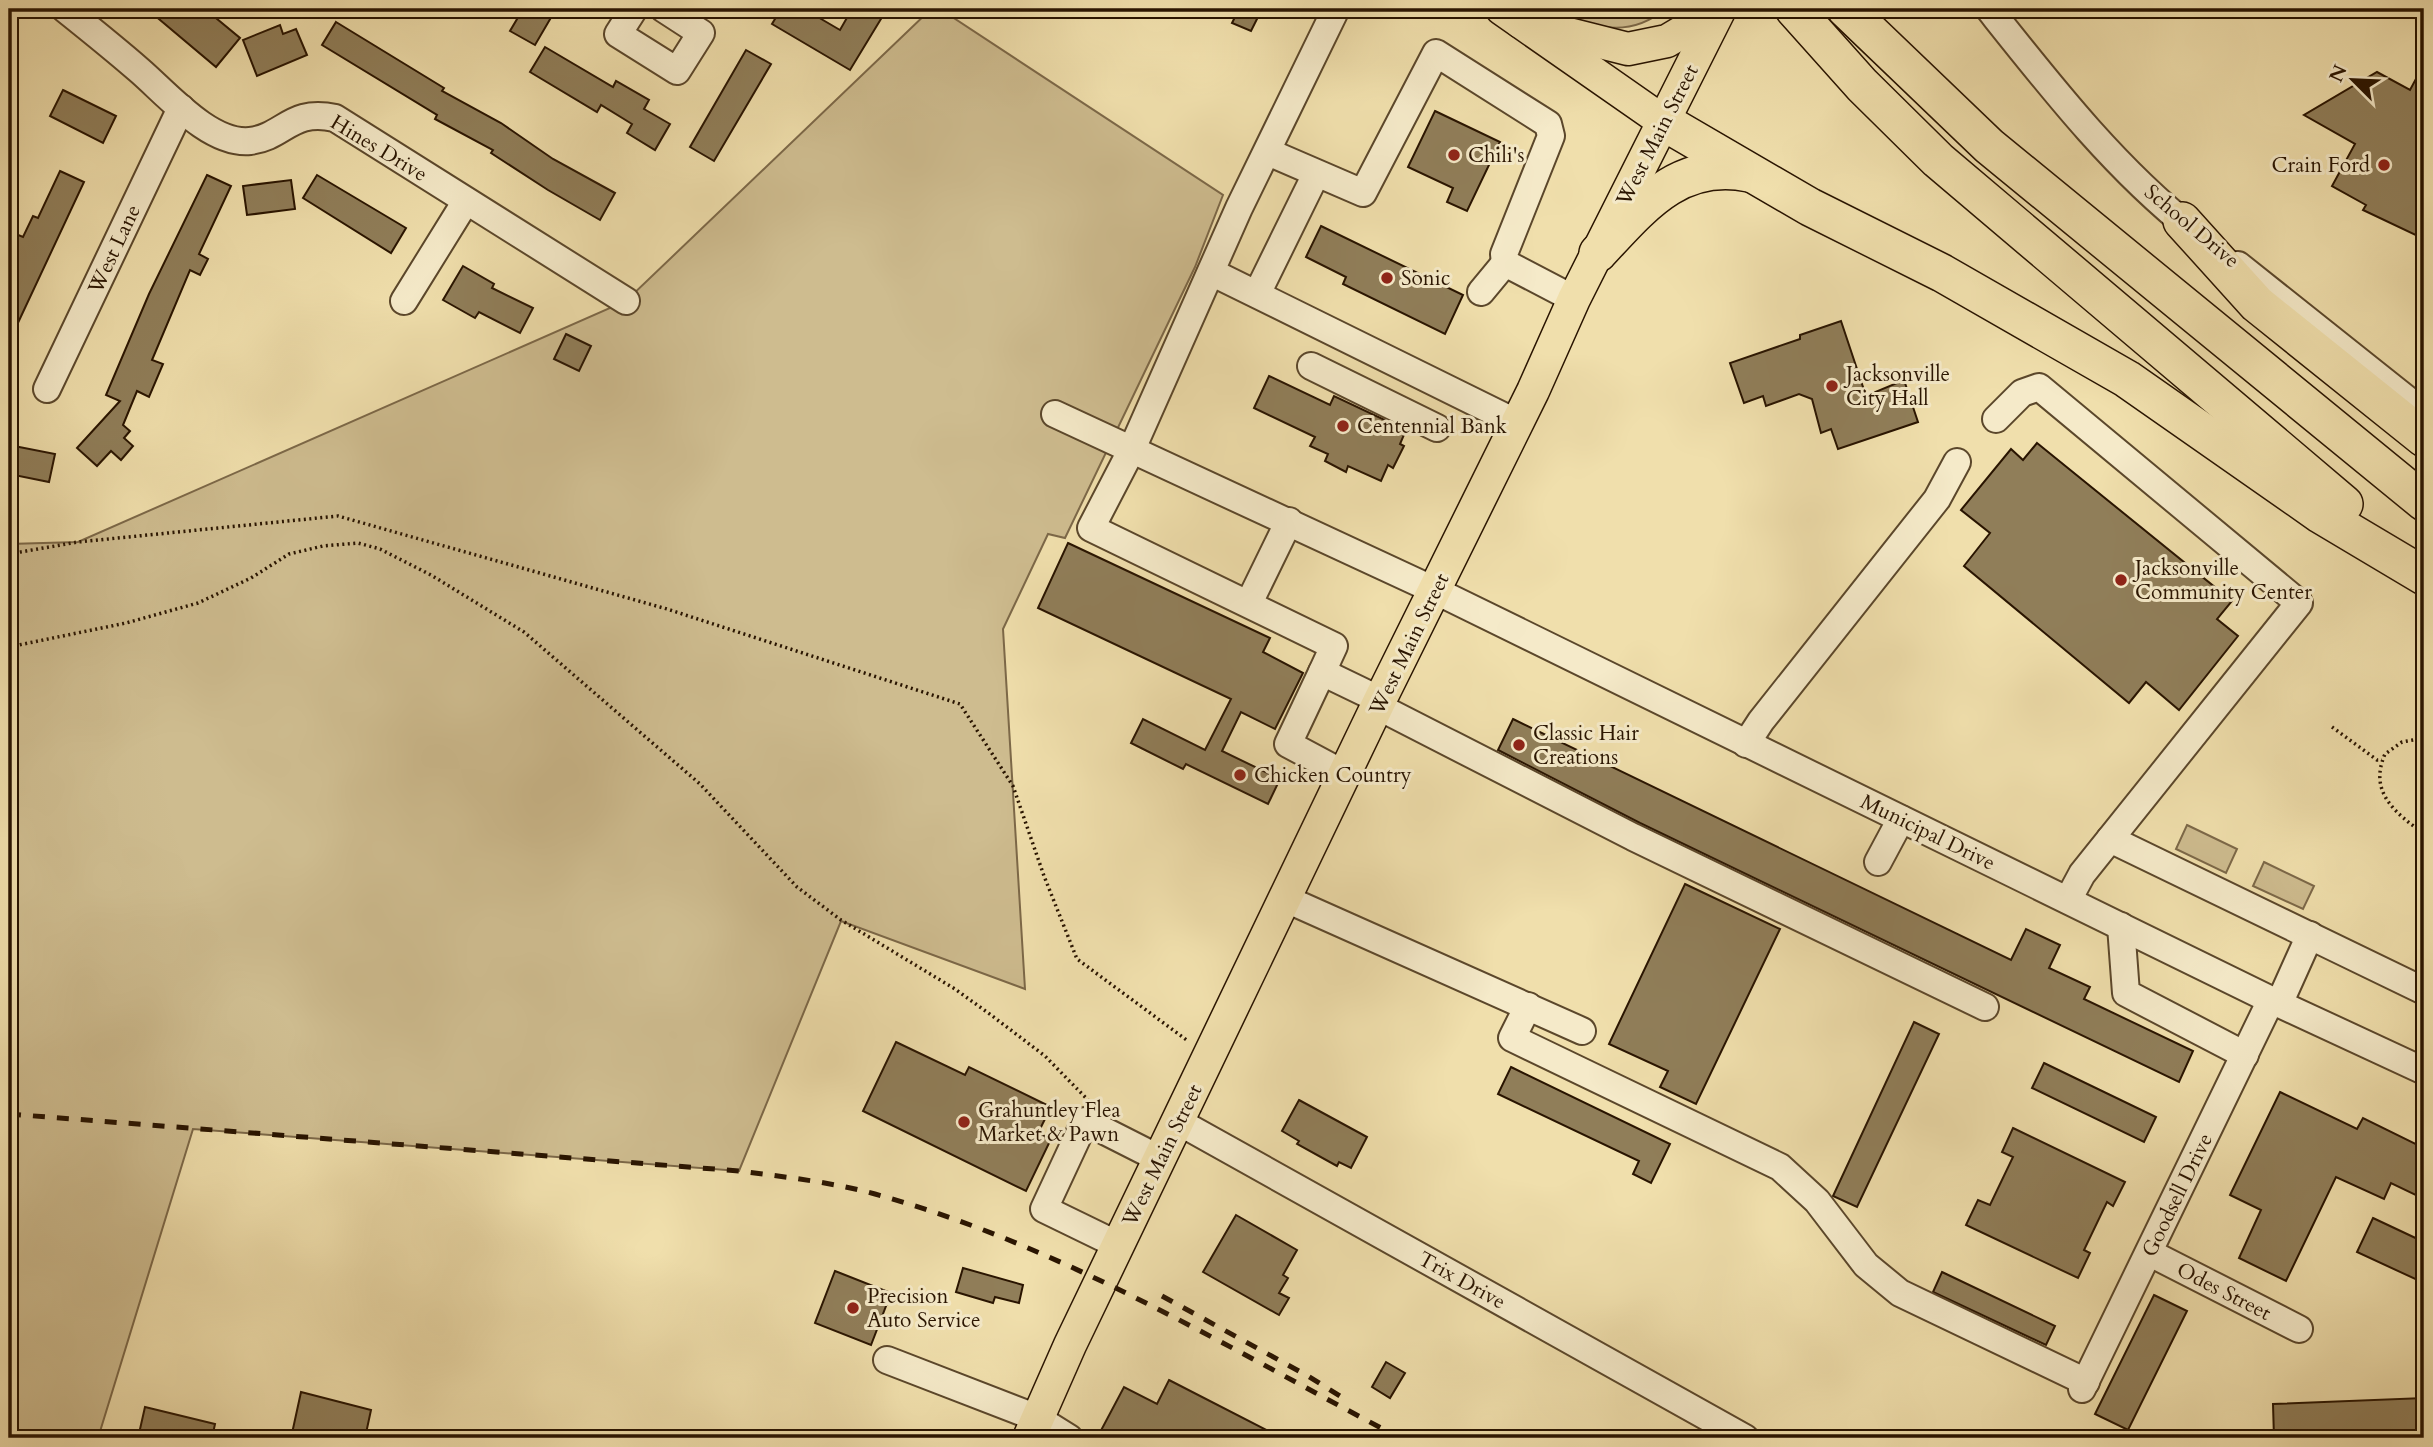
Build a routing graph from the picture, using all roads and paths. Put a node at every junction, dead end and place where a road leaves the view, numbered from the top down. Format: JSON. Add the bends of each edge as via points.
{"nodes":[{"id":1,"x":65,"y":9,"type":"edge"},
{"id":2,"x":634,"y":9,"type":"edge"},
{"id":3,"x":1336,"y":9,"type":"edge"},
{"id":4,"x":1846,"y":9,"type":"edge"},
{"id":5,"x":1989,"y":9,"type":"edge"},
{"id":6,"x":668,"y":10,"type":"edge"},
{"id":7,"x":1720,"y":10,"type":"edge"},
{"id":8,"x":1512,"y":15,"type":"edge"},
{"id":9,"x":1804,"y":20,"type":"edge"},
{"id":10,"x":181,"y":108,"type":"junction"},
{"id":11,"x":1664,"y":122,"type":"junction"},
{"id":12,"x":1268,"y":152,"type":"junction"},
{"id":13,"x":1316,"y":174,"type":"junction"},
{"id":14,"x":1751,"y":174,"type":"junction"},
{"id":15,"x":466,"y":201,"type":"junction"},
{"id":16,"x":2182,"y":221,"type":"junction"},
{"id":17,"x":1598,"y":253,"type":"junction"},
{"id":18,"x":1505,"y":263,"type":"junction"},
{"id":19,"x":1210,"y":272,"type":"junction"},
{"id":20,"x":1481,"y":292,"type":"dead end"},
{"id":21,"x":1257,"y":294,"type":"junction"},
{"id":22,"x":1574,"y":299,"type":"junction"},
{"id":23,"x":404,"y":301,"type":"dead end"},
{"id":24,"x":626,"y":301,"type":"dead end"},
{"id":25,"x":1311,"y":366,"type":"dead end"},
{"id":26,"x":47,"y":389,"type":"dead end"},
{"id":27,"x":2424,"y":413,"type":"edge"},
{"id":28,"x":1055,"y":414,"type":"dead end"},
{"id":29,"x":1996,"y":419,"type":"dead end"},
{"id":30,"x":1517,"y":423,"type":"junction"},
{"id":31,"x":1437,"y":428,"type":"dead end"},
{"id":32,"x":2424,"y":438,"type":"edge"},
{"id":33,"x":1132,"y":449,"type":"junction"},
{"id":34,"x":1957,"y":462,"type":"dead end"},
{"id":35,"x":2424,"y":502,"type":"edge"},
{"id":36,"x":1289,"y":521,"type":"junction"},
{"id":37,"x":9,"y":554,"type":"edge"},
{"id":38,"x":2424,"y":574,"type":"edge"},
{"id":39,"x":1434,"y":590,"type":"junction"},
{"id":40,"x":1249,"y":604,"type":"junction"},
{"id":41,"x":9,"y":647,"type":"edge"},
{"id":42,"x":1322,"y":672,"type":"junction"},
{"id":43,"x":1379,"y":703,"type":"junction"},
{"id":44,"x":2332,"y":727,"type":"dead end"},
{"id":45,"x":2424,"y":738,"type":"edge"},
{"id":46,"x":1746,"y":744,"type":"junction"},
{"id":47,"x":2382,"y":760,"type":"junction"},
{"id":48,"x":1346,"y":775,"type":"junction"},
{"id":49,"x":1901,"y":819,"type":"junction"},
{"id":50,"x":2424,"y":834,"type":"edge"},
{"id":51,"x":2110,"y":839,"type":"junction"},
{"id":52,"x":1878,"y":862,"type":"dead end"},
{"id":53,"x":1286,"y":899,"type":"junction"},
{"id":54,"x":2068,"y":900,"type":"junction"},
{"id":55,"x":2121,"y":926,"type":"junction"},
{"id":56,"x":2310,"y":935,"type":"junction"},
{"id":57,"x":2424,"y":991,"type":"edge"},
{"id":58,"x":2275,"y":1002,"type":"junction"},
{"id":59,"x":1528,"y":1006,"type":"junction"},
{"id":60,"x":1985,"y":1007,"type":"dead end"},
{"id":61,"x":1582,"y":1031,"type":"dead end"},
{"id":62,"x":2245,"y":1055,"type":"junction"},
{"id":63,"x":1210,"y":1057,"type":"junction"},
{"id":64,"x":2424,"y":1071,"type":"edge"},
{"id":65,"x":1093,"y":1105,"type":"dead end"},
{"id":66,"x":1179,"y":1122,"type":"junction"},
{"id":67,"x":1160,"y":1159,"type":"junction"},
{"id":68,"x":1118,"y":1245,"type":"junction"},
{"id":69,"x":2150,"y":1253,"type":"junction"},
{"id":70,"x":2299,"y":1329,"type":"dead end"},
{"id":71,"x":887,"y":1360,"type":"dead end"},
{"id":72,"x":1033,"y":1428,"type":"edge"},
{"id":73,"x":1069,"y":1438,"type":"edge"},
{"id":74,"x":1745,"y":1438,"type":"edge"}],
"edges":[{"from":1,"to":10,"type":"street","name":"Hines Drive"},
{"from":2,"to":6,"type":"street","via":[[618,34],[677,71],[701,33]]},
{"from":3,"to":12,"type":"street"},
{"from":4,"to":35,"type":"highway","via":[[1989,146]]},
{"from":5,"to":16,"type":"street","name":"School Drive","via":[[2095,136]]},
{"from":7,"to":8,"type":"main road","via":[[1667,41],[1628,49]]},
{"from":7,"to":11,"type":"main road","name":"West Main Street"},
{"from":8,"to":11,"type":"main road"},
{"from":9,"to":38,"type":"highway","via":[[1938,160]]},
{"from":10,"to":15,"type":"street","name":"Hines Drive","via":[[215,133],[250,141],[297,118],[335,118]]},
{"from":10,"to":26,"type":"street","name":"West Lane"},
{"from":11,"to":14,"type":"highway"},
{"from":11,"to":17,"type":"main road","name":"West Main Street"},
{"from":12,"to":13,"type":"street"},
{"from":12,"to":19,"type":"street"},
{"from":13,"to":18,"type":"street","via":[[1357,192],[1367,190],[1436,53],[1551,130],[1504,254]]},
{"from":13,"to":21,"type":"street"},
{"from":14,"to":17,"type":"highway","via":[[1729,169],[1691,175],[1649,199]]},
{"from":14,"to":38,"type":"highway","via":[[1942,273],[2127,379],[2320,514]]},
{"from":15,"to":23,"type":"street"},
{"from":15,"to":24,"type":"street","name":"Hines Drive"},
{"from":16,"to":27,"type":"street","name":"School Drive"},
{"from":16,"to":32,"type":"highway","via":[[2257,304]]},
{"from":17,"to":22,"type":"main road","name":"West Main Street"},
{"from":18,"to":20,"type":"street"},
{"from":18,"to":22,"type":"street"},
{"from":19,"to":21,"type":"street"},
{"from":19,"to":33,"type":"street"},
{"from":21,"to":30,"type":"street"},
{"from":22,"to":30,"type":"main road","name":"West Main Street"},
{"from":25,"to":31,"type":"street"},
{"from":28,"to":33,"type":"street","name":"Municipal Drive"},
{"from":29,"to":51,"type":"street","via":[[2022,393],[2039,387],[2299,603]]},
{"from":30,"to":39,"type":"main road","name":"West Main Street"},
{"from":33,"to":36,"type":"street","name":"Municipal Drive"},
{"from":33,"to":40,"type":"street","via":[[1091,528]]},
{"from":34,"to":46,"type":"street","via":[[1937,499]]},
{"from":36,"to":39,"type":"street","name":"Municipal Drive"},
{"from":36,"to":40,"type":"street"},
{"from":37,"to":63,"type":"path","via":[[78,542],[338,516],[667,609],[960,704],[1013,786],[1077,958]]},
{"from":39,"to":43,"type":"main road","name":"West Main Street"},
{"from":39,"to":46,"type":"street","name":"Municipal Drive"},
{"from":40,"to":42,"type":"street","via":[[1334,646]]},
{"from":41,"to":65,"type":"path","via":[[198,603],[289,554],[358,544],[380,549],[524,632],[700,784],[797,887],[991,1015],[1045,1056]]},
{"from":42,"to":43,"type":"street"},
{"from":42,"to":48,"type":"street","via":[[1288,744]]},
{"from":43,"to":48,"type":"main road","name":"West Main Street"},
{"from":43,"to":60,"type":"street","via":[[1609,826]]},
{"from":44,"to":47,"type":"path"},
{"from":45,"to":47,"type":"path","via":[[2402,742]]},
{"from":46,"to":49,"type":"street","name":"Municipal Drive"},
{"from":47,"to":50,"type":"path","via":[[2379,785],[2388,805]]},
{"from":48,"to":53,"type":"main road","name":"West Main Street"},
{"from":49,"to":52,"type":"street"},
{"from":49,"to":54,"type":"street","name":"Municipal Drive"},
{"from":51,"to":54,"type":"street"},
{"from":51,"to":56,"type":"street"},
{"from":53,"to":59,"type":"street"},
{"from":53,"to":63,"type":"main road","name":"West Main Street"},
{"from":54,"to":55,"type":"street","name":"Municipal Drive"},
{"from":55,"to":58,"type":"street","name":"Municipal Drive"},
{"from":55,"to":62,"type":"street","via":[[2126,993]]},
{"from":56,"to":57,"type":"street"},
{"from":56,"to":58,"type":"street","name":"Goodsell Drive"},
{"from":58,"to":62,"type":"street","name":"Goodsell Drive"},
{"from":58,"to":64,"type":"street","name":"Municipal Drive"},
{"from":59,"to":61,"type":"street"},
{"from":59,"to":69,"type":"street","name":"Goodsell Drive","via":[[1511,1038],[1780,1167],[1816,1201],[1866,1265],[1900,1293],[2084,1385]]},
{"from":62,"to":69,"type":"street","name":"Goodsell Drive"},
{"from":63,"to":66,"type":"main road","name":"West Main Street"},
{"from":66,"to":67,"type":"main road","name":"West Main Street"},
{"from":66,"to":74,"type":"street","name":"Trix Drive"},
{"from":67,"to":68,"type":"main road","name":"West Main Street"},
{"from":67,"to":68,"type":"street","via":[[1086,1121],[1044,1209]]},
{"from":68,"to":72,"type":"main road","name":"West Main Street"},
{"from":69,"to":70,"type":"street","name":"Odes Street"},
{"from":71,"to":72,"type":"street"},
{"from":72,"to":73,"type":"street"}]}
